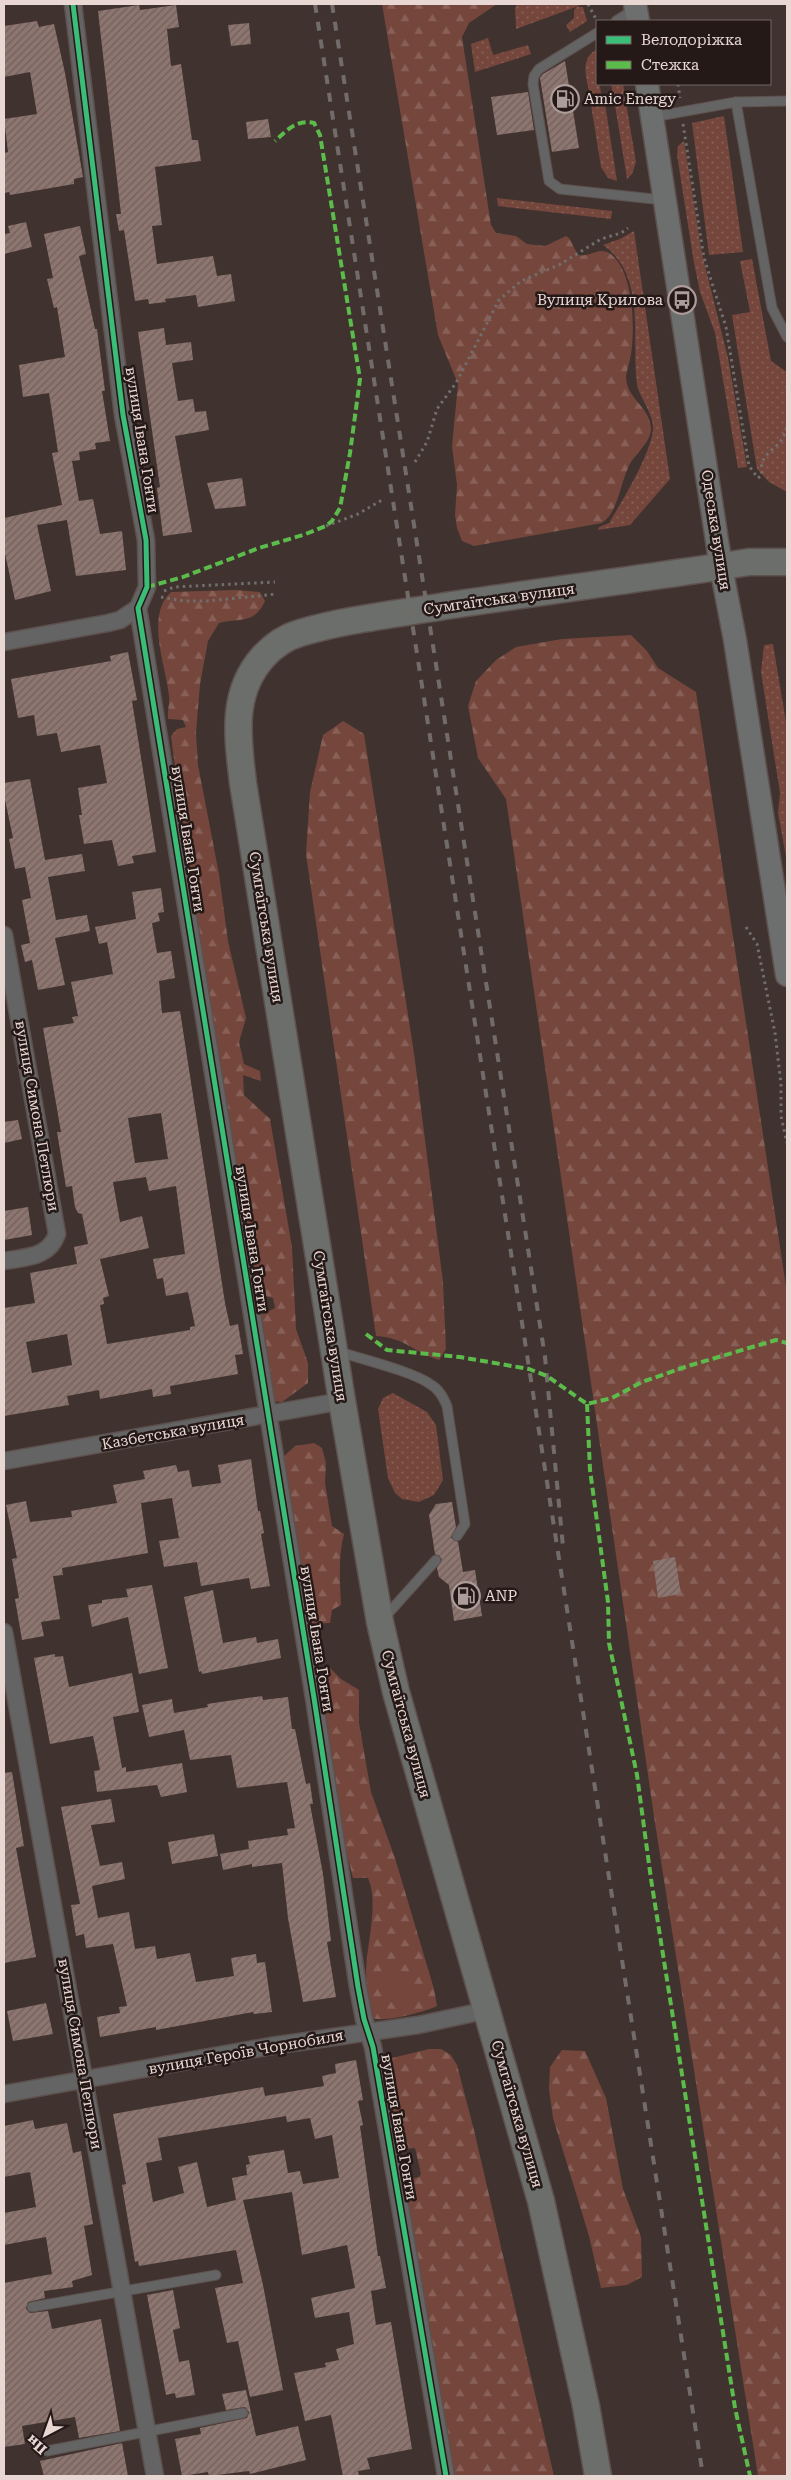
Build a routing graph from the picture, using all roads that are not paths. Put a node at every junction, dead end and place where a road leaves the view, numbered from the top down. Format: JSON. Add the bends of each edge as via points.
{"nodes":[{"id":1,"x":73,"y":4,"type":"edge"},
{"id":2,"x":638,"y":9,"type":"edge"},
{"id":3,"x":618,"y":20,"type":"edge"},
{"id":4,"x":596,"y":34,"type":"edge"},
{"id":5,"x":647,"y":85,"type":"edge"},
{"id":6,"x":787,"y":101,"type":"edge"},
{"id":7,"x":736,"y":102,"type":"junction"},
{"id":8,"x":652,"y":117,"type":"junction"},
{"id":9,"x":666,"y":200,"type":"junction"},
{"id":10,"x":787,"y":338,"type":"edge"},
{"id":11,"x":787,"y":548,"type":"edge"},
{"id":12,"x":749,"y":562,"type":"junction"},
{"id":13,"x":787,"y":562,"type":"edge"},
{"id":14,"x":721,"y":567,"type":"junction"},
{"id":15,"x":138,"y":608,"type":"junction"},
{"id":16,"x":4,"y":642,"type":"edge"},
{"id":17,"x":4,"y":935,"type":"edge"},
{"id":18,"x":787,"y":975,"type":"edge"},
{"id":19,"x":4,"y":1261,"type":"edge"},
{"id":20,"x":334,"y":1350,"type":"junction"},
{"id":21,"x":342,"y":1401,"type":"junction"},
{"id":22,"x":268,"y":1415,"type":"junction"},
{"id":23,"x":4,"y":1461,"type":"edge"},
{"id":24,"x":457,"y":1536,"type":"dead end"},
{"id":25,"x":436,"y":1560,"type":"dead end"},
{"id":26,"x":380,"y":1622,"type":"junction"},
{"id":27,"x":4,"y":1632,"type":"edge"},
{"id":28,"x":488,"y":2010,"type":"junction"},
{"id":29,"x":368,"y":2032,"type":"junction"},
{"id":30,"x":84,"y":2080,"type":"junction"},
{"id":31,"x":4,"y":2094,"type":"edge"},
{"id":32,"x":216,"y":2275,"type":"dead end"},
{"id":33,"x":123,"y":2291,"type":"junction"},
{"id":34,"x":32,"y":2307,"type":"dead end"},
{"id":35,"x":243,"y":2413,"type":"dead end"},
{"id":36,"x":147,"y":2431,"type":"junction"},
{"id":37,"x":47,"y":2451,"type":"dead end"},
{"id":38,"x":155,"y":2476,"type":"edge"},
{"id":39,"x":446,"y":2476,"type":"edge"},
{"id":40,"x":598,"y":2476,"type":"edge"}],
"edges":[{"from":1,"to":15,"type":"street","name":"вулиця Івана Гонти","via":[[124,415],[146,540],[147,587]]},
{"from":2,"to":3,"type":"lane"},
{"from":4,"to":9,"type":"lane","via":[[539,69],[534,76],[532,84],[549,181],[560,189]]},
{"from":5,"to":8,"type":"main road","name":"Одеська вулиця"},
{"from":6,"to":7,"type":"lane"},
{"from":7,"to":8,"type":"lane"},
{"from":7,"to":10,"type":"lane","via":[[772,308]]},
{"from":8,"to":9,"type":"main road","name":"Одеська вулиця"},
{"from":9,"to":14,"type":"main road","name":"Одеська вулиця"},
{"from":11,"to":12,"type":"main road","name":"Сумгаїтська вулиця"},
{"from":12,"to":13,"type":"main road","name":"Сумгаїтська вулиця"},
{"from":12,"to":14,"type":"main road","name":"Сумгаїтська вулиця"},
{"from":14,"to":18,"type":"main road","name":"Одеська вулиця"},
{"from":14,"to":20,"type":"main road","name":"Сумгаїтська вулиця","via":[[377,617],[315,629],[290,637],[269,651],[248,680],[238,716],[243,783]]},
{"from":15,"to":16,"type":"street","via":[[120,620]]},
{"from":15,"to":22,"type":"street","name":"вулиця Івана Гонти"},
{"from":17,"to":19,"type":"street","name":"вулиця Симона Петлюри","via":[[57,1234],[54,1245],[46,1252]]},
{"from":20,"to":21,"type":"main road","name":"Сумгаїтська вулиця"},
{"from":20,"to":24,"type":"lane","via":[[422,1379],[438,1390],[447,1406],[465,1524]]},
{"from":21,"to":22,"type":"street","name":"Казбетська вулиця"},
{"from":21,"to":26,"type":"main road","name":"Сумгаїтська вулиця"},
{"from":22,"to":23,"type":"street","name":"Казбетська вулиця"},
{"from":22,"to":29,"type":"street","name":"вулиця Івана Гонти","via":[[358,1986]]},
{"from":25,"to":26,"type":"lane"},
{"from":26,"to":28,"type":"main road","name":"Сумгаїтська вулиця","via":[[396,1692]]},
{"from":27,"to":30,"type":"street","name":"вулиця Симона Петлюри"},
{"from":28,"to":29,"type":"street","name":"вулиця Героїв Чорнобиля"},
{"from":28,"to":40,"type":"main road","name":"Сумгаїтська вулиця","via":[[541,2201]]},
{"from":29,"to":30,"type":"street","name":"вулиця Героїв Чорнобиля"},
{"from":29,"to":39,"type":"street","name":"вулиця Івана Гонти"},
{"from":30,"to":31,"type":"street","name":"вулиця Героїв Чорнобиля"},
{"from":30,"to":33,"type":"street","name":"вулиця Симона Петлюри"},
{"from":32,"to":33,"type":"lane"},
{"from":33,"to":34,"type":"lane"},
{"from":33,"to":36,"type":"street","name":"вулиця Симона Петлюри"},
{"from":35,"to":36,"type":"lane"},
{"from":36,"to":37,"type":"lane"},
{"from":36,"to":38,"type":"street","name":"вулиця Симона Петлюри"}]}
